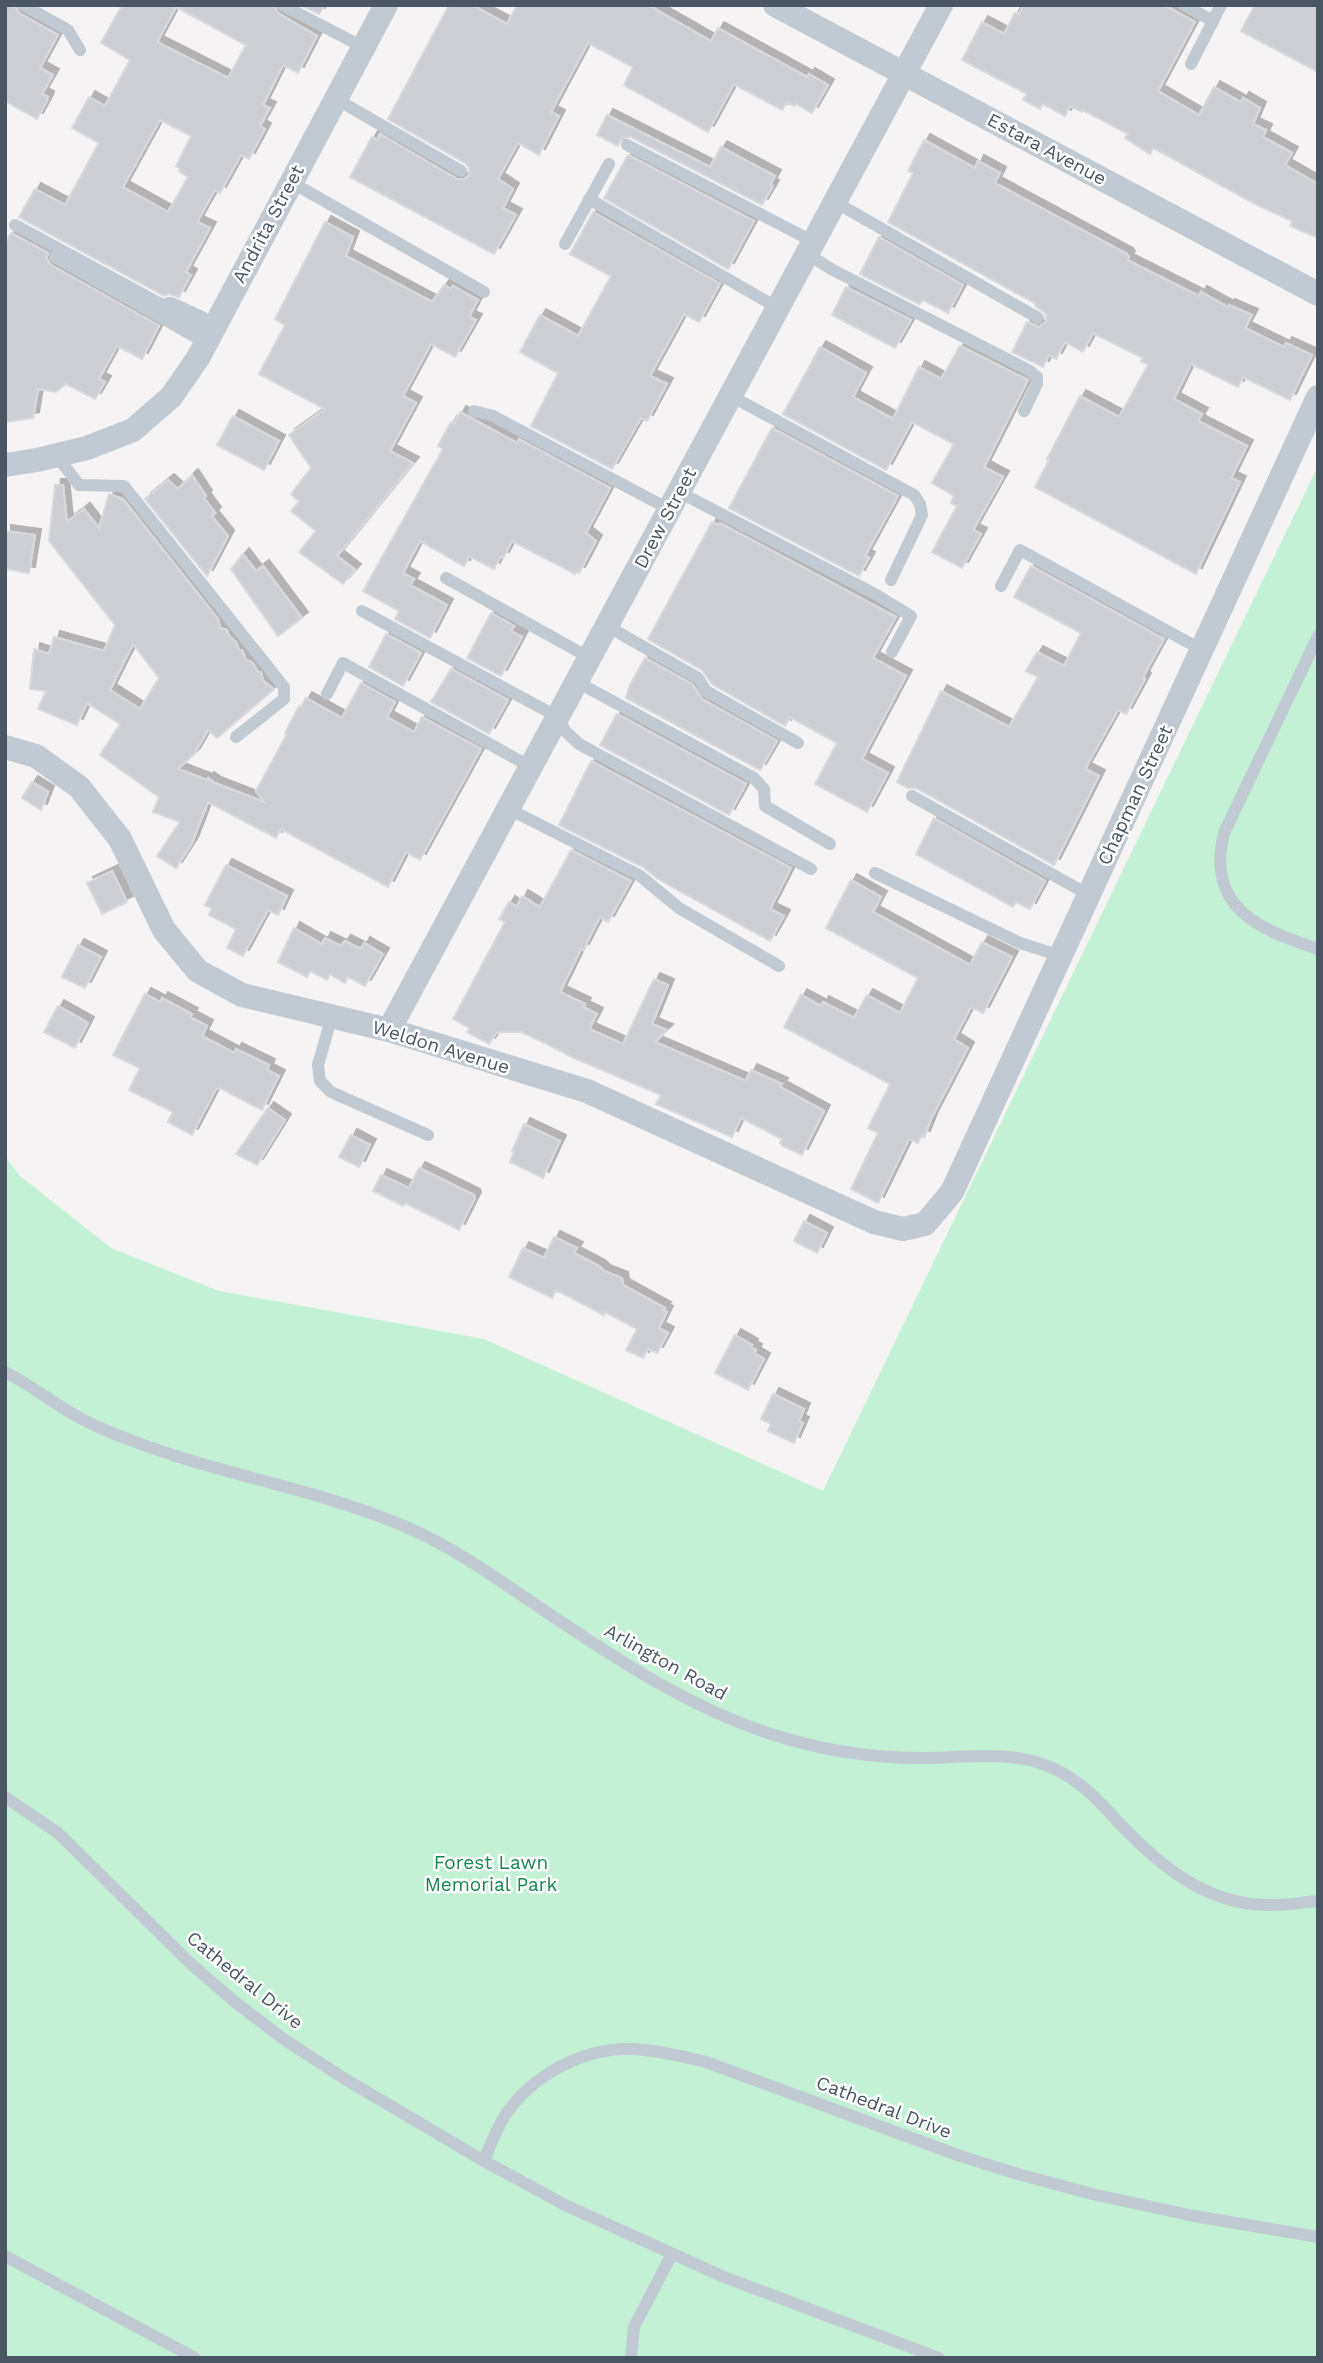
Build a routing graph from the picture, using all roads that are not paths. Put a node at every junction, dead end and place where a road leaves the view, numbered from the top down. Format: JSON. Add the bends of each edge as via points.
{"nodes":[{"id":1,"x":23,"y":5,"type":"edge"},
{"id":2,"x":282,"y":5,"type":"edge"},
{"id":3,"x":386,"y":5,"type":"edge"},
{"id":4,"x":775,"y":5,"type":"edge"},
{"id":5,"x":941,"y":5,"type":"edge"},
{"id":6,"x":1185,"y":5,"type":"edge"},
{"id":7,"x":1222,"y":5,"type":"edge"},
{"id":8,"x":1213,"y":21,"type":"junction"},
{"id":9,"x":363,"y":47,"type":"junction"},
{"id":10,"x":80,"y":50,"type":"dead end"},
{"id":11,"x":1191,"y":64,"type":"dead end"},
{"id":12,"x":905,"y":74,"type":"junction"},
{"id":13,"x":336,"y":99,"type":"junction"},
{"id":14,"x":627,"y":145,"type":"dead end"},
{"id":15,"x":609,"y":164,"type":"dead end"},
{"id":16,"x":461,"y":171,"type":"dead end"},
{"id":17,"x":291,"y":182,"type":"junction"},
{"id":18,"x":589,"y":200,"type":"junction"},
{"id":19,"x":835,"y":202,"type":"junction"},
{"id":20,"x":15,"y":225,"type":"dead end"},
{"id":21,"x":565,"y":244,"type":"dead end"},
{"id":22,"x":811,"y":248,"type":"junction"},
{"id":23,"x":55,"y":257,"type":"dead end"},
{"id":24,"x":484,"y":292,"type":"dead end"},
{"id":25,"x":1318,"y":293,"type":"edge"},
{"id":26,"x":778,"y":308,"type":"junction"},
{"id":27,"x":170,"y":309,"type":"joint"},
{"id":28,"x":1038,"y":318,"type":"dead end"},
{"id":29,"x":210,"y":336,"type":"junction"},
{"id":30,"x":731,"y":396,"type":"junction"},
{"id":31,"x":1318,"y":397,"type":"edge"},
{"id":32,"x":474,"y":411,"type":"dead end"},
{"id":33,"x":1024,"y":411,"type":"dead end"},
{"id":34,"x":57,"y":456,"type":"junction"},
{"id":35,"x":5,"y":465,"type":"edge"},
{"id":36,"x":674,"y":501,"type":"junction"},
{"id":37,"x":446,"y":578,"type":"dead end"},
{"id":38,"x":891,"y":580,"type":"dead end"},
{"id":39,"x":1001,"y":586,"type":"dead end"},
{"id":40,"x":362,"y":611,"type":"dead end"},
{"id":41,"x":607,"y":626,"type":"junction"},
{"id":42,"x":1318,"y":636,"type":"edge"},
{"id":43,"x":1202,"y":650,"type":"junction"},
{"id":44,"x":892,"y":652,"type":"dead end"},
{"id":45,"x":590,"y":659,"type":"junction"},
{"id":46,"x":577,"y":682,"type":"junction"},
{"id":47,"x":327,"y":694,"type":"dead end"},
{"id":48,"x":558,"y":717,"type":"junction"},
{"id":49,"x":236,"y":737,"type":"dead end"},
{"id":50,"x":798,"y":743,"type":"dead end"},
{"id":51,"x":5,"y":747,"type":"edge"},
{"id":52,"x":531,"y":767,"type":"junction"},
{"id":53,"x":912,"y":796,"type":"dead end"},
{"id":54,"x":509,"y":809,"type":"junction"},
{"id":55,"x":830,"y":844,"type":"dead end"},
{"id":56,"x":811,"y":869,"type":"dead end"},
{"id":57,"x":875,"y":873,"type":"dead end"},
{"id":58,"x":1089,"y":895,"type":"junction"},
{"id":59,"x":1318,"y":950,"type":"edge"},
{"id":60,"x":1061,"y":956,"type":"junction"},
{"id":61,"x":779,"y":966,"type":"dead end"},
{"id":62,"x":332,"y":1017,"type":"junction"},
{"id":63,"x":389,"y":1030,"type":"junction"},
{"id":64,"x":428,"y":1135,"type":"dead end"},
{"id":65,"x":952,"y":1192,"type":"joint"},
{"id":66,"x":5,"y":1371,"type":"edge"},
{"id":67,"x":5,"y":1797,"type":"edge"},
{"id":68,"x":1318,"y":1901,"type":"edge"},
{"id":69,"x":484,"y":2161,"type":"junction"},
{"id":70,"x":1318,"y":2237,"type":"edge"},
{"id":71,"x":672,"y":2254,"type":"junction"},
{"id":72,"x":5,"y":2256,"type":"edge"},
{"id":73,"x":195,"y":2358,"type":"edge"},
{"id":74,"x":631,"y":2358,"type":"edge"},
{"id":75,"x":939,"y":2358,"type":"edge"}],
"edges":[{"from":1,"to":10,"type":"lane","via":[[68,30]]},
{"from":2,"to":9,"type":"lane"},
{"from":3,"to":9,"type":"street","name":"Andrita Street"},
{"from":4,"to":12,"type":"street","name":"Estara Avenue"},
{"from":5,"to":12,"type":"street","name":"Drew Street"},
{"from":6,"to":8,"type":"lane"},
{"from":7,"to":8,"type":"lane"},
{"from":8,"to":11,"type":"lane"},
{"from":9,"to":13,"type":"street","name":"Andrita Street"},
{"from":12,"to":19,"type":"street","name":"Drew Street"},
{"from":12,"to":25,"type":"street","name":"Estara Avenue"},
{"from":13,"to":16,"type":"lane"},
{"from":13,"to":17,"type":"street","name":"Andrita Street"},
{"from":14,"to":22,"type":"lane"},
{"from":15,"to":18,"type":"lane"},
{"from":17,"to":24,"type":"lane"},
{"from":17,"to":29,"type":"street","name":"Andrita Street"},
{"from":18,"to":21,"type":"lane"},
{"from":18,"to":26,"type":"lane"},
{"from":19,"to":22,"type":"street","name":"Drew Street"},
{"from":19,"to":28,"type":"lane"},
{"from":20,"to":27,"type":"lane"},
{"from":22,"to":26,"type":"street","name":"Drew Street"},
{"from":22,"to":33,"type":"lane","via":[[831,269],[1030,371],[1037,384]]},
{"from":23,"to":29,"type":"lane"},
{"from":26,"to":30,"type":"street","name":"Drew Street"},
{"from":27,"to":29,"type":"street"},
{"from":29,"to":34,"type":"street","name":"Andrita Street","via":[[171,397],[133,430]]},
{"from":30,"to":36,"type":"street","name":"Drew Street"},
{"from":30,"to":38,"type":"lane","via":[[914,495],[922,515]]},
{"from":31,"to":43,"type":"street","name":"Chapman Street"},
{"from":32,"to":36,"type":"lane"},
{"from":34,"to":35,"type":"street","name":"Andrita Street"},
{"from":34,"to":49,"type":"lane","via":[[79,485],[124,486],[284,687],[285,699]]},
{"from":36,"to":41,"type":"street","name":"Drew Street"},
{"from":36,"to":44,"type":"lane","via":[[875,594],[912,616]]},
{"from":37,"to":45,"type":"lane"},
{"from":39,"to":43,"type":"lane","via":[[1020,550]]},
{"from":40,"to":48,"type":"lane"},
{"from":41,"to":45,"type":"street","name":"Drew Street"},
{"from":41,"to":50,"type":"lane","via":[[698,678],[706,691]]},
{"from":42,"to":59,"type":"lane","via":[[1224,833],[1219,862],[1230,899],[1247,918],[1271,933]]},
{"from":43,"to":58,"type":"street","name":"Chapman Street"},
{"from":45,"to":46,"type":"street","name":"Drew Street"},
{"from":46,"to":48,"type":"street","name":"Drew Street"},
{"from":46,"to":55,"type":"lane","via":[[754,778],[764,789],[765,806]]},
{"from":47,"to":52,"type":"lane","via":[[343,663]]},
{"from":48,"to":52,"type":"street","name":"Drew Street"},
{"from":48,"to":56,"type":"lane","via":[[565,732],[579,744]]},
{"from":51,"to":62,"type":"street","name":"Weldon Avenue","via":[[36,756],[79,787],[120,839],[164,930],[198,971],[242,995]]},
{"from":52,"to":54,"type":"street","name":"Drew Street"},
{"from":53,"to":58,"type":"lane"},
{"from":54,"to":61,"type":"lane","via":[[639,875],[679,908]]},
{"from":54,"to":63,"type":"street","name":"Drew Street"},
{"from":57,"to":60,"type":"lane","via":[[1020,943]]},
{"from":58,"to":60,"type":"street","name":"Chapman Street"},
{"from":60,"to":65,"type":"street","name":"Chapman Street"},
{"from":62,"to":63,"type":"street","name":"Weldon Avenue"},
{"from":62,"to":64,"type":"lane","via":[[318,1065],[320,1082],[331,1092]]},
{"from":63,"to":65,"type":"street","name":"Weldon Avenue","via":[[587,1091],[874,1222],[903,1228],[925,1224]]},
{"from":66,"to":68,"type":"lane","name":"Arlington Road","via":[[75,1415],[130,1440],[405,1526],[463,1556],[676,1694],[726,1717],[808,1745],[842,1751],[1034,1760],[1078,1782],[1180,1878],[1204,1891],[1271,1905]]},
{"from":67,"to":69,"type":"lane","name":"Cathedral Drive","via":[[58,1833],[190,1964],[285,2040]]},
{"from":69,"to":70,"type":"lane","name":"Cathedral Drive","via":[[504,2116],[545,2076],[579,2059],[631,2049],[706,2062],[960,2157],[1018,2174],[1194,2216]]},
{"from":69,"to":71,"type":"lane","name":"Cathedral Drive","via":[[565,2205]]},
{"from":71,"to":74,"type":"lane","via":[[634,2327]]},
{"from":71,"to":75,"type":"lane","name":"Cathedral Drive"},
{"from":72,"to":73,"type":"lane"}]}
